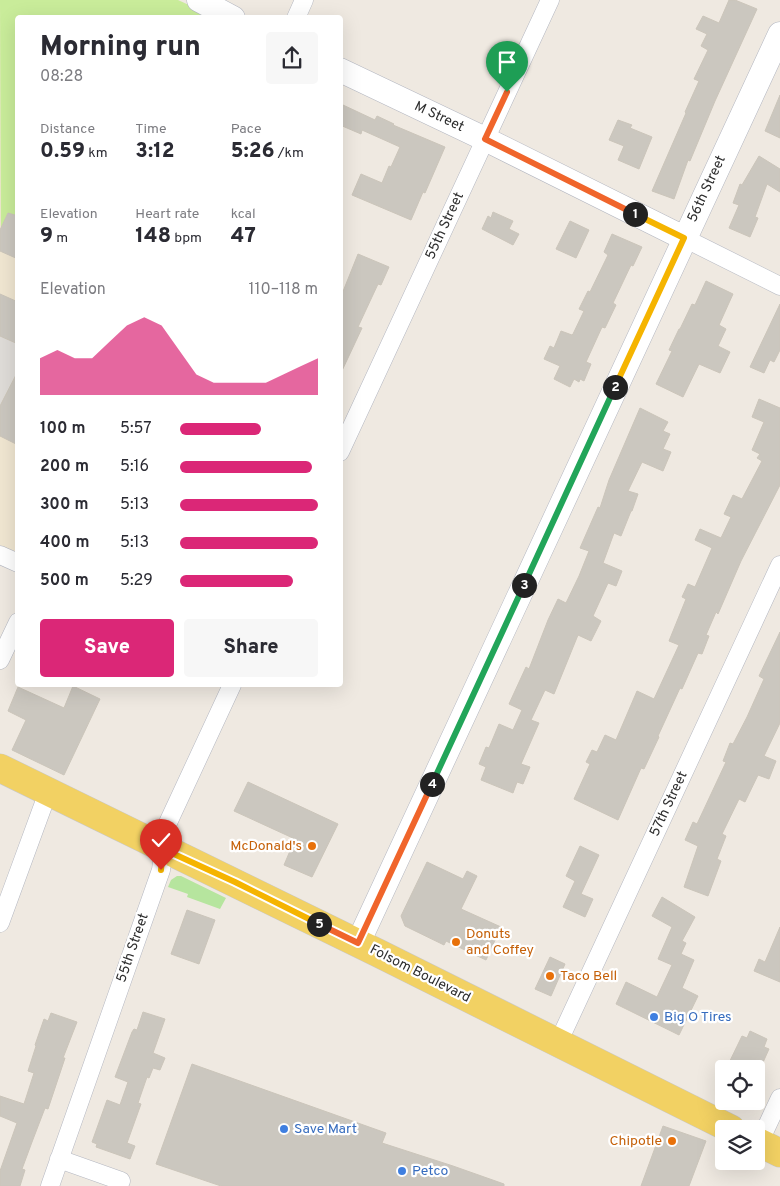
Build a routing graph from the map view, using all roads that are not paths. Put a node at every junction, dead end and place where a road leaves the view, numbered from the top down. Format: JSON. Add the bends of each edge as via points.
{"nodes":[{"id":1,"x":199,"y":0,"type":"edge"},
{"id":2,"x":304,"y":0,"type":"edge"},
{"id":3,"x":550,"y":0,"type":"edge"},
{"id":4,"x":228,"y":15,"type":"edge"},
{"id":5,"x":297,"y":15,"type":"edge"},
{"id":6,"x":780,"y":34,"type":"edge"},
{"id":7,"x":343,"y":71,"type":"edge"},
{"id":8,"x":485,"y":139,"type":"junction"},
{"id":9,"x":684,"y":238,"type":"junction"},
{"id":10,"x":780,"y":286,"type":"edge"},
{"id":11,"x":343,"y":446,"type":"edge"},
{"id":12,"x":0,"y":555,"type":"edge"},
{"id":13,"x":15,"y":562,"type":"edge"},
{"id":14,"x":780,"y":565,"type":"edge"},
{"id":15,"x":15,"y":628,"type":"edge"},
{"id":16,"x":0,"y":660,"type":"edge"},
{"id":17,"x":231,"y":687,"type":"edge"},
{"id":18,"x":0,"y":768,"type":"edge"},
{"id":19,"x":48,"y":792,"type":"junction"},
{"id":20,"x":163,"y":849,"type":"junction"},
{"id":21,"x":0,"y":923,"type":"edge"},
{"id":22,"x":358,"y":943,"type":"junction"},
{"id":23,"x":558,"y":1043,"type":"junction"},
{"id":24,"x":780,"y":1098,"type":"edge"},
{"id":25,"x":715,"y":1121,"type":"edge"},
{"id":26,"x":765,"y":1146,"type":"edge"},
{"id":27,"x":59,"y":1159,"type":"junction"},
{"id":28,"x":121,"y":1181,"type":"dead end"},
{"id":29,"x":50,"y":1186,"type":"edge"}],
"edges":[{"from":1,"to":4,"type":"street"},
{"from":2,"to":5,"type":"street"},
{"from":3,"to":8,"type":"street","name":"55th Street"},
{"from":6,"to":9,"type":"street","name":"56th Street"},
{"from":7,"to":8,"type":"street","name":"M Street"},
{"from":8,"to":9,"type":"street","name":"M Street"},
{"from":8,"to":11,"type":"street","name":"55th Street"},
{"from":9,"to":10,"type":"street","name":"M Street"},
{"from":9,"to":22,"type":"street","name":"56th Street"},
{"from":12,"to":13,"type":"street"},
{"from":14,"to":23,"type":"street","name":"57th Street"},
{"from":15,"to":16,"type":"street"},
{"from":17,"to":20,"type":"street","name":"55th Street","via":[[166,827]]},
{"from":18,"to":19,"type":"main road","name":"Folsom Boulevard"},
{"from":19,"to":20,"type":"main road","name":"Folsom Boulevard"},
{"from":19,"to":21,"type":"street"},
{"from":20,"to":22,"type":"main road","name":"Folsom Boulevard"},
{"from":20,"to":27,"type":"street","name":"55th Street","via":[[161,870]]},
{"from":22,"to":23,"type":"main road","name":"Folsom Boulevard"},
{"from":23,"to":25,"type":"main road","name":"Folsom Boulevard"},
{"from":24,"to":26,"type":"street"},
{"from":27,"to":28,"type":"street"},
{"from":27,"to":29,"type":"street","name":"55th Street"}]}
